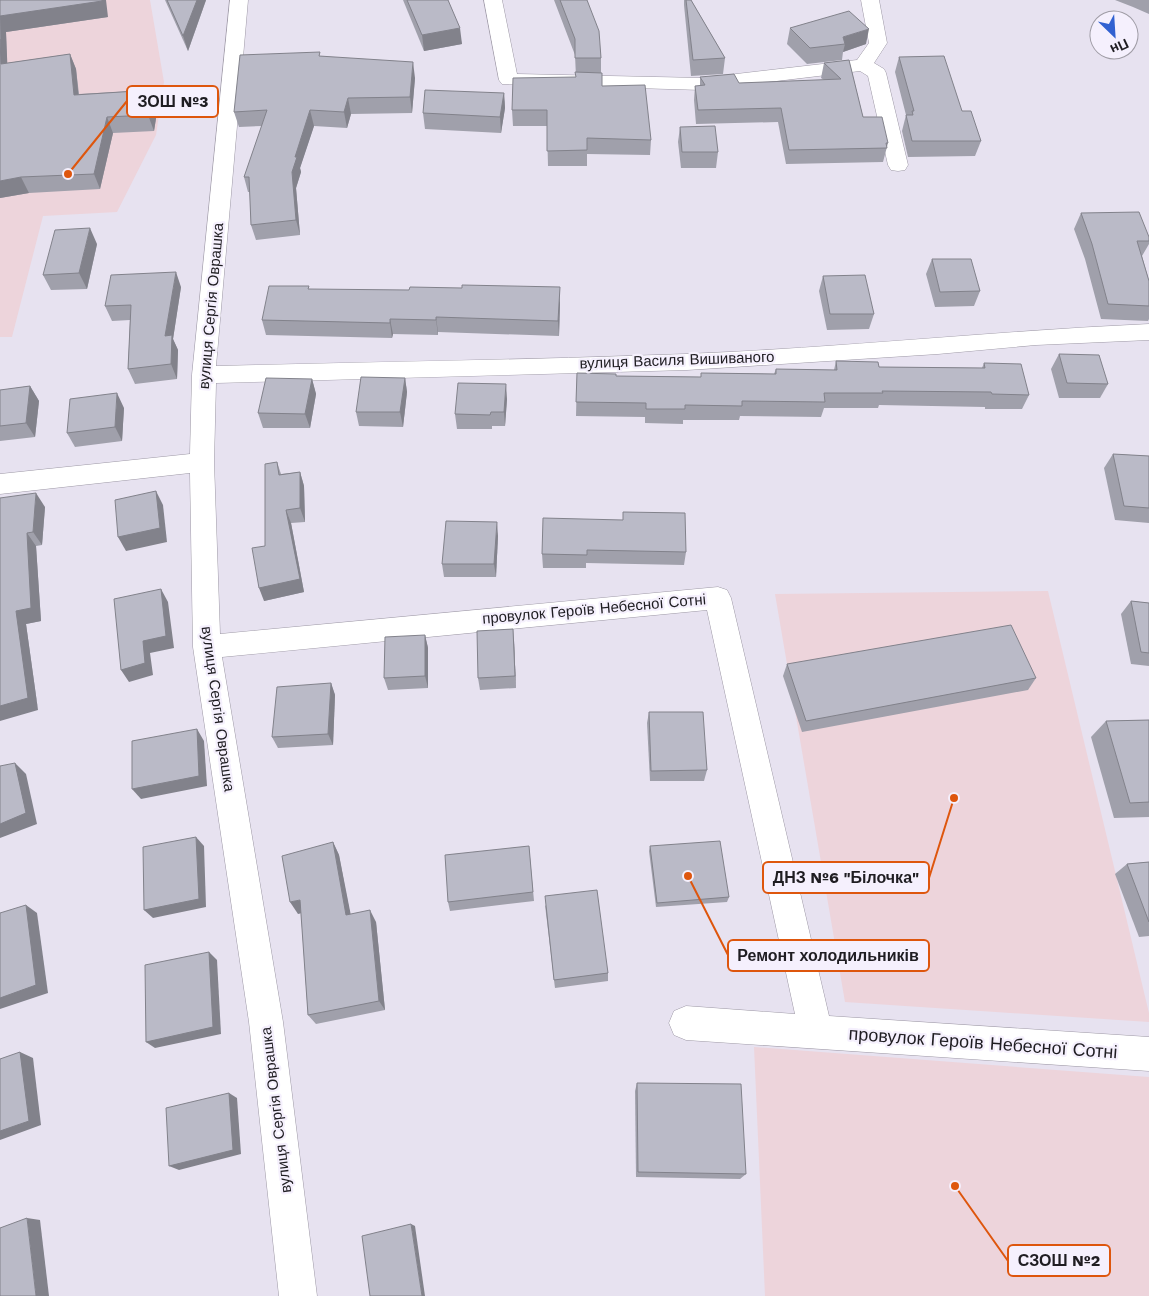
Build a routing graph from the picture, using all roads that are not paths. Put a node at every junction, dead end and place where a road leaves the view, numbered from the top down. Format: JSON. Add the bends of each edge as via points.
{"nodes":[{"id":1,"x":239,"y":0,"type":"edge"},
{"id":2,"x":492,"y":0,"type":"edge"},
{"id":3,"x":870,"y":0,"type":"edge"},
{"id":4,"x":863,"y":65,"type":"junction"},
{"id":5,"x":898,"y":165,"type":"dead end"},
{"id":6,"x":1149,"y":332,"type":"edge"},
{"id":7,"x":204,"y":375,"type":"junction"},
{"id":8,"x":202,"y":462,"type":"junction"},
{"id":9,"x":0,"y":484,"type":"edge"},
{"id":10,"x":207,"y":646,"type":"junction"},
{"id":11,"x":686,"y":1023,"type":"dead end"},
{"id":12,"x":816,"y":1032,"type":"junction"},
{"id":13,"x":1149,"y":1054,"type":"edge"},
{"id":14,"x":298,"y":1296,"type":"edge"}],
"edges":[{"from":1,"to":7,"type":"street","name":"вулиця Сергія Оврашка"},
{"from":2,"to":4,"type":"street","via":[[509,80],[702,84]]},
{"from":3,"to":4,"type":"street","via":[[878,43]]},
{"from":4,"to":5,"type":"street","via":[[877,73]]},
{"from":6,"to":7,"type":"street","name":"вулиця Василя Вишиваного","via":[[1036,336],[938,346],[687,362]]},
{"from":7,"to":8,"type":"street","name":"вулиця Сергія Оврашка"},
{"from":8,"to":9,"type":"street"},
{"from":8,"to":10,"type":"street","name":"вулиця Сергія Оврашка"},
{"from":10,"to":12,"type":"street","name":"провулок Героїв Небесної Сотні","via":[[718,598]]},
{"from":10,"to":14,"type":"street","name":"вулиця Сергія Оврашка","via":[[266,1022]]},
{"from":11,"to":12,"type":"street","name":"провулок Героїв Небесної Сотні"},
{"from":12,"to":13,"type":"street","name":"провулок Героїв Небесної Сотні"}]}
